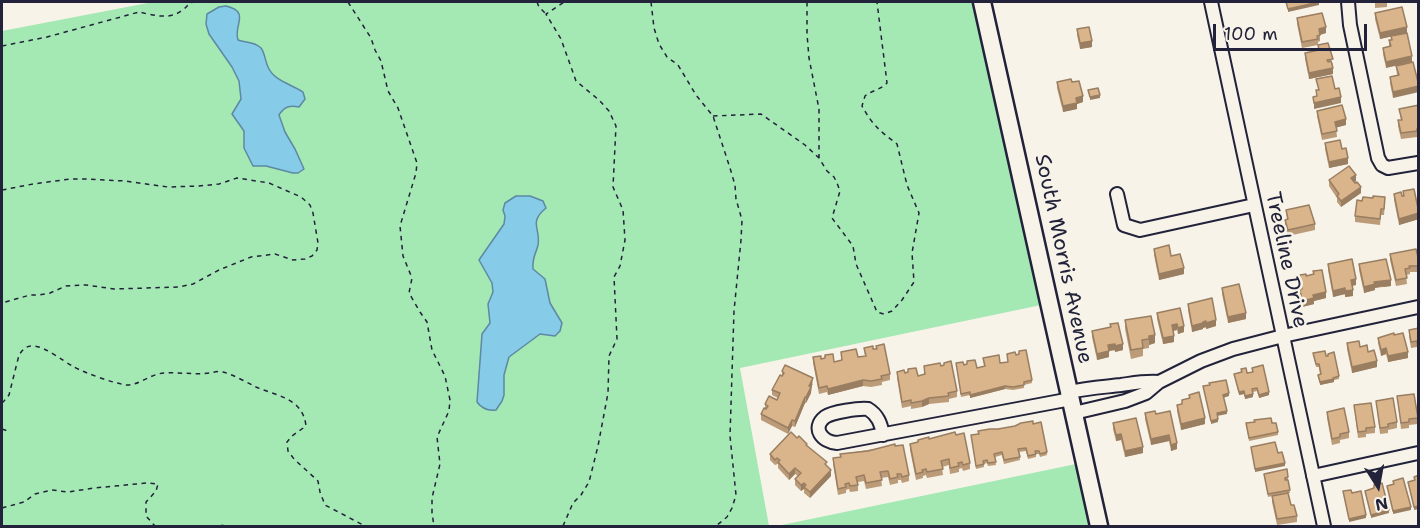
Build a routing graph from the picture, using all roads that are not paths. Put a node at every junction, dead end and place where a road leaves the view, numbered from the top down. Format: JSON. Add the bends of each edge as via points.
{"nodes":[{"id":1,"x":982,"y":2,"type":"edge"},
{"id":2,"x":1211,"y":2,"type":"edge"},
{"id":3,"x":1348,"y":2,"type":"edge"},
{"id":4,"x":1419,"y":163,"type":"edge"},
{"id":5,"x":1117,"y":194,"type":"dead end"},
{"id":6,"x":1254,"y":205,"type":"junction"},
{"id":7,"x":1419,"y":307,"type":"edge"},
{"id":8,"x":1283,"y":336,"type":"junction"},
{"id":9,"x":1159,"y":382,"type":"junction"},
{"id":10,"x":1071,"y":401,"type":"junction"},
{"id":11,"x":883,"y":435,"type":"junction"},
{"id":12,"x":1419,"y":453,"type":"edge"},
{"id":13,"x":1313,"y":476,"type":"junction"},
{"id":14,"x":1099,"y":526,"type":"edge"},
{"id":15,"x":1324,"y":526,"type":"edge"}],
"edges":[{"from":1,"to":10,"type":"street","name":"South Morris Avenue"},
{"from":2,"to":6,"type":"street","name":"Treeline Drive"},
{"from":3,"to":4,"type":"street","via":[[1378,158],[1388,168]]},
{"from":5,"to":6,"type":"street","via":[[1124,225],[1140,230]]},
{"from":6,"to":8,"type":"street","name":"Treeline Drive"},
{"from":7,"to":8,"type":"street"},
{"from":8,"to":9,"type":"street","via":[[1233,349]]},
{"from":8,"to":13,"type":"street","name":"Treeline Drive"},
{"from":9,"to":10,"type":"street","via":[[1146,393],[1125,400]]},
{"from":9,"to":10,"type":"street","via":[[1086,388]]},
{"from":10,"to":11,"type":"street"},
{"from":10,"to":14,"type":"street","name":"South Morris Avenue"},
{"from":11,"to":11,"type":"street","via":[[830,443],[820,435],[819,428],[830,415],[863,408],[878,417]]},
{"from":12,"to":13,"type":"street"},
{"from":13,"to":15,"type":"street","name":"Treeline Drive"}]}
